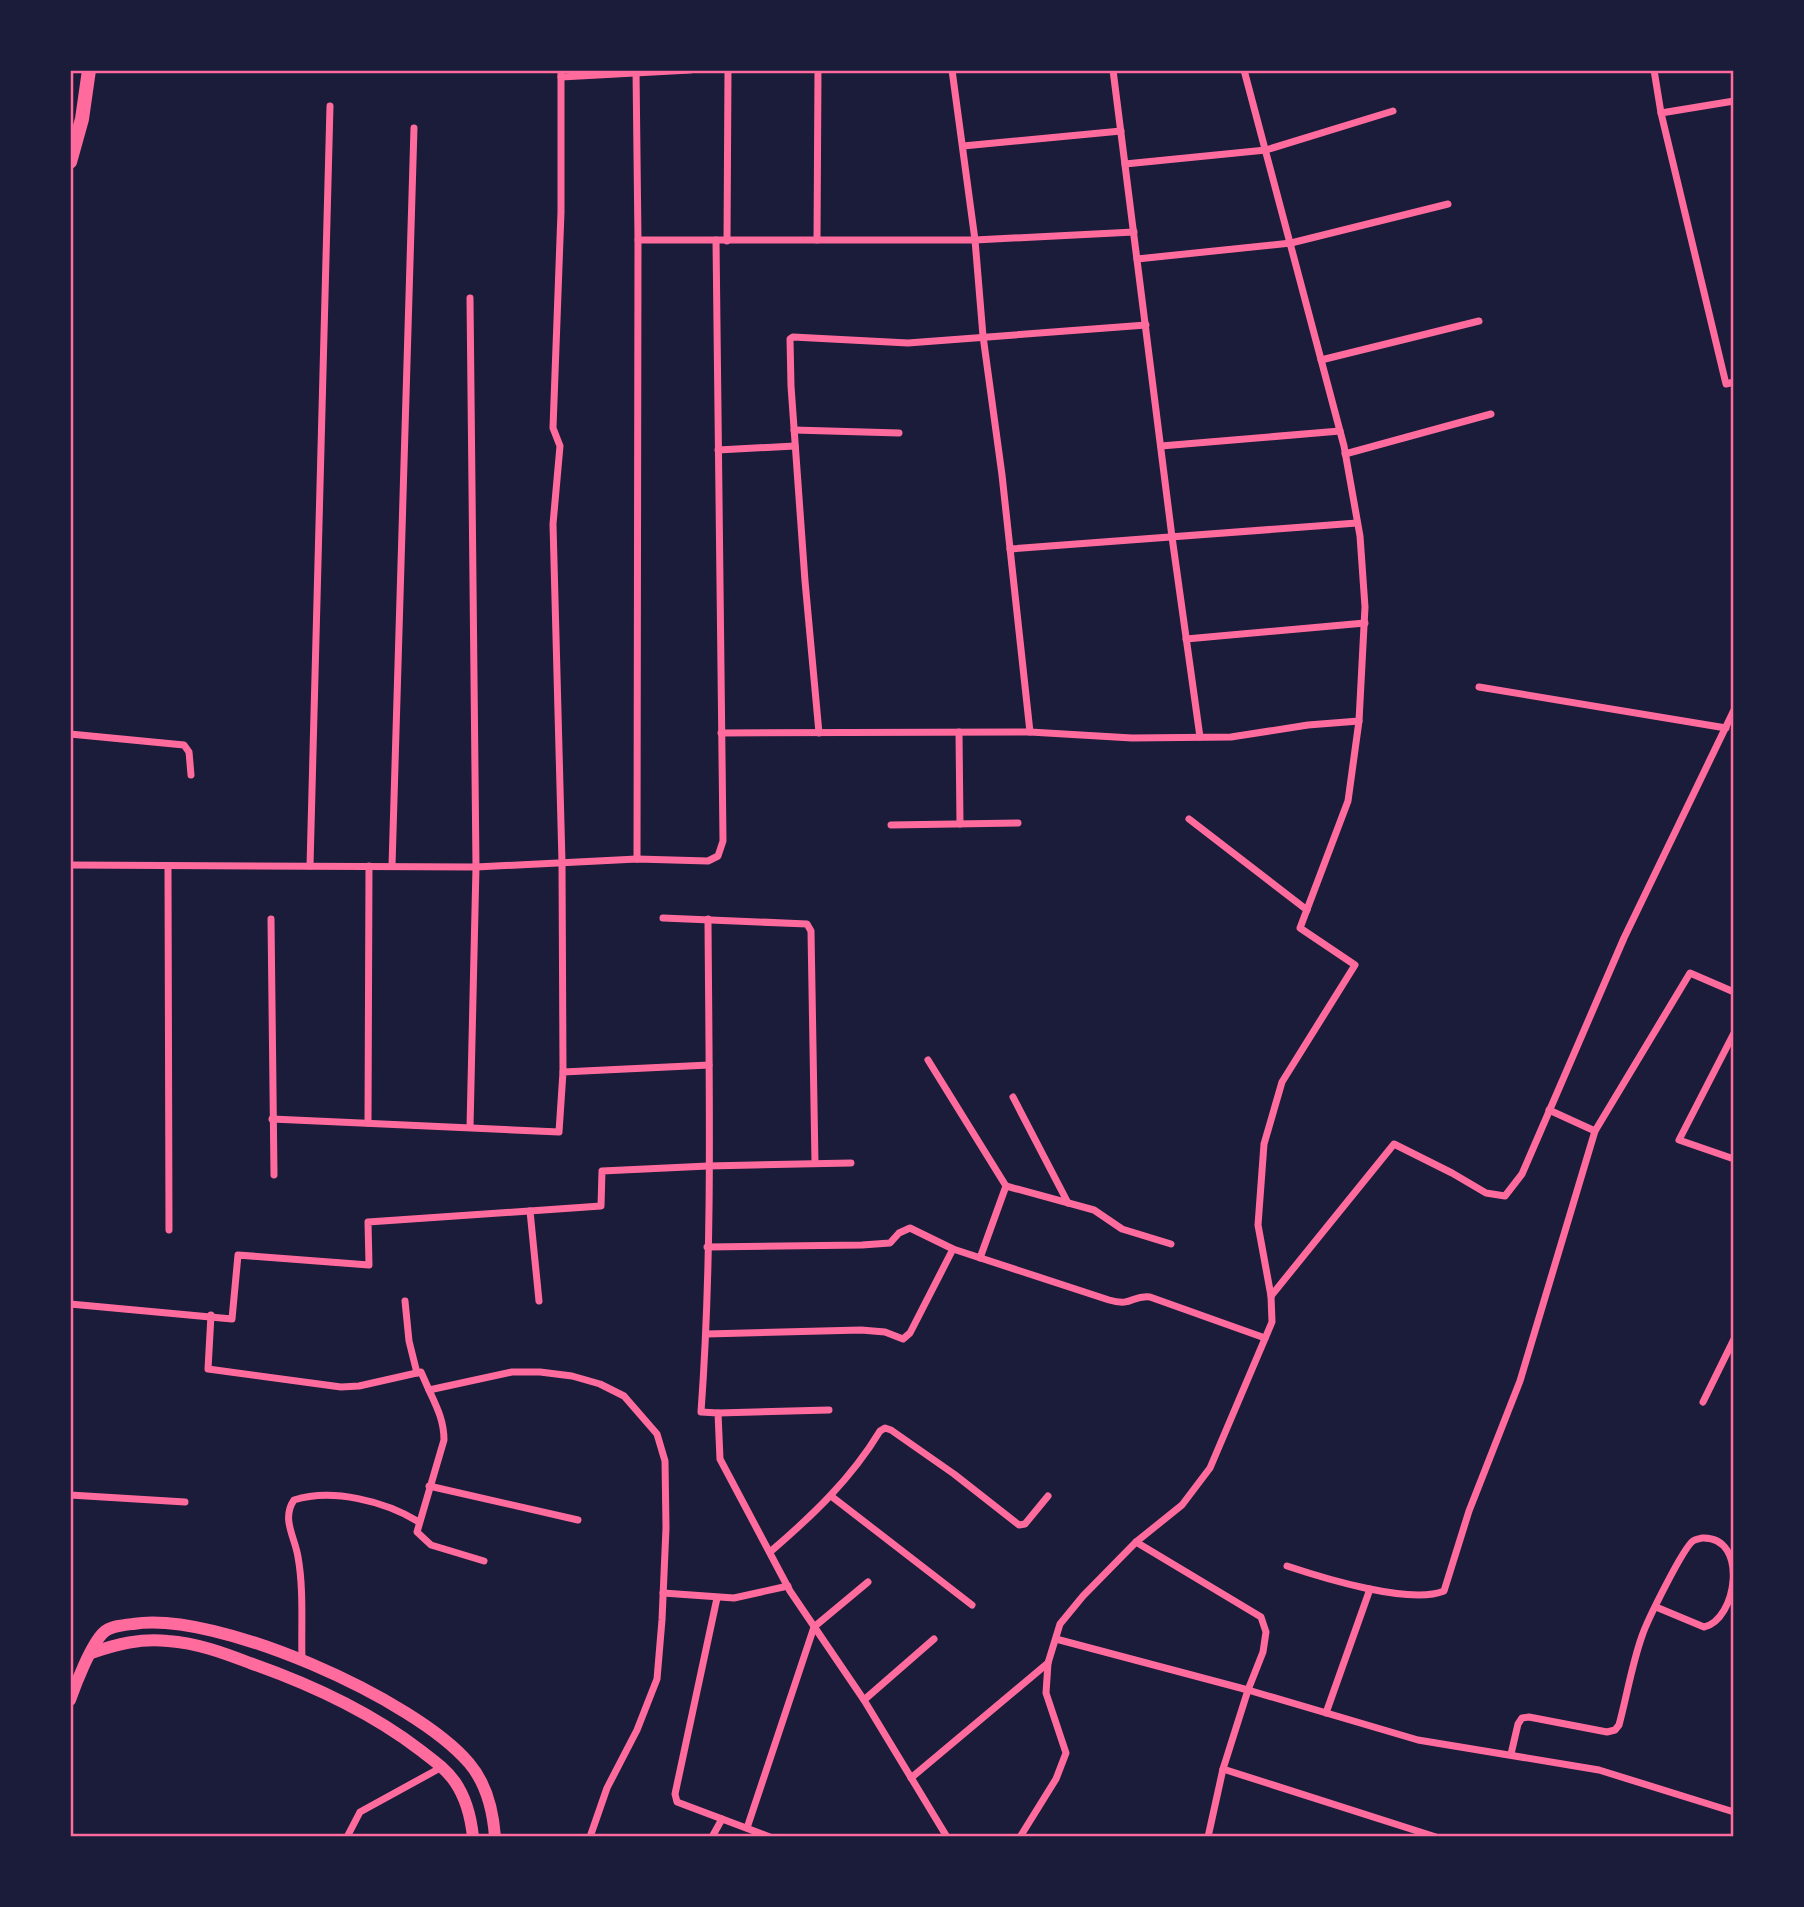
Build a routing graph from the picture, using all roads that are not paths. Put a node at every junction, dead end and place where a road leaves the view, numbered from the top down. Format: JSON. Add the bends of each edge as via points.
{"nodes":[{"id":1,"x":89,"y":70,"type":"edge"},
{"id":2,"x":690,"y":70,"type":"edge"},
{"id":3,"x":728,"y":70,"type":"edge"},
{"id":4,"x":818,"y":70,"type":"edge"},
{"id":5,"x":952,"y":70,"type":"edge"},
{"id":6,"x":1114,"y":70,"type":"edge"},
{"id":7,"x":1244,"y":70,"type":"edge"},
{"id":8,"x":1654,"y":70,"type":"edge"},
{"id":9,"x":636,"y":71,"type":"edge"},
{"id":10,"x":561,"y":73,"type":"edge"},
{"id":11,"x":1734,"y":101,"type":"edge"},
{"id":12,"x":330,"y":106,"type":"dead end"},
{"id":13,"x":1393,"y":111,"type":"dead end"},
{"id":14,"x":1661,"y":113,"type":"junction"},
{"id":15,"x":414,"y":128,"type":"dead end"},
{"id":16,"x":1121,"y":131,"type":"junction"},
{"id":17,"x":963,"y":146,"type":"junction"},
{"id":18,"x":1266,"y":150,"type":"junction"},
{"id":19,"x":70,"y":162,"type":"edge"},
{"id":20,"x":1125,"y":164,"type":"junction"},
{"id":21,"x":1448,"y":204,"type":"dead end"},
{"id":22,"x":1134,"y":232,"type":"junction"},
{"id":23,"x":638,"y":240,"type":"junction"},
{"id":24,"x":716,"y":240,"type":"junction"},
{"id":25,"x":817,"y":240,"type":"junction"},
{"id":26,"x":975,"y":240,"type":"junction"},
{"id":27,"x":727,"y":241,"type":"junction"},
{"id":28,"x":1291,"y":243,"type":"junction"},
{"id":29,"x":1137,"y":258,"type":"junction"},
{"id":30,"x":470,"y":298,"type":"dead end"},
{"id":31,"x":1479,"y":321,"type":"dead end"},
{"id":32,"x":1146,"y":325,"type":"junction"},
{"id":33,"x":983,"y":337,"type":"junction"},
{"id":34,"x":1321,"y":360,"type":"junction"},
{"id":35,"x":1734,"y":382,"type":"edge"},
{"id":36,"x":1491,"y":414,"type":"dead end"},
{"id":37,"x":794,"y":429,"type":"junction"},
{"id":38,"x":1340,"y":431,"type":"junction"},
{"id":39,"x":899,"y":433,"type":"dead end"},
{"id":40,"x":795,"y":446,"type":"junction"},
{"id":41,"x":1161,"y":446,"type":"junction"},
{"id":42,"x":718,"y":450,"type":"junction"},
{"id":43,"x":1345,"y":454,"type":"junction"},
{"id":44,"x":1357,"y":523,"type":"junction"},
{"id":45,"x":1172,"y":537,"type":"junction"},
{"id":46,"x":1010,"y":549,"type":"junction"},
{"id":47,"x":1365,"y":623,"type":"junction"},
{"id":48,"x":1186,"y":639,"type":"junction"},
{"id":49,"x":1479,"y":687,"type":"dead end"},
{"id":50,"x":1734,"y":710,"type":"edge"},
{"id":51,"x":1359,"y":721,"type":"junction"},
{"id":52,"x":1726,"y":728,"type":"junction"},
{"id":53,"x":959,"y":732,"type":"junction"},
{"id":54,"x":1030,"y":732,"type":"junction"},
{"id":55,"x":721,"y":733,"type":"junction"},
{"id":56,"x":819,"y":733,"type":"junction"},
{"id":57,"x":70,"y":734,"type":"edge"},
{"id":58,"x":1200,"y":737,"type":"junction"},
{"id":59,"x":191,"y":775,"type":"dead end"},
{"id":60,"x":1189,"y":818,"type":"dead end"},
{"id":61,"x":1018,"y":823,"type":"dead end"},
{"id":62,"x":960,"y":824,"type":"junction"},
{"id":63,"x":891,"y":825,"type":"dead end"},
{"id":64,"x":637,"y":859,"type":"junction"},
{"id":65,"x":562,"y":862,"type":"junction"},
{"id":66,"x":70,"y":866,"type":"edge"},
{"id":67,"x":168,"y":866,"type":"junction"},
{"id":68,"x":310,"y":866,"type":"junction"},
{"id":69,"x":369,"y":866,"type":"junction"},
{"id":70,"x":392,"y":866,"type":"junction"},
{"id":71,"x":476,"y":867,"type":"junction"},
{"id":72,"x":1307,"y":910,"type":"junction"},
{"id":73,"x":663,"y":918,"type":"dead end"},
{"id":74,"x":271,"y":919,"type":"dead end"},
{"id":75,"x":708,"y":919,"type":"junction"},
{"id":76,"x":1734,"y":992,"type":"edge"},
{"id":77,"x":1734,"y":1033,"type":"edge"},
{"id":78,"x":928,"y":1060,"type":"dead end"},
{"id":79,"x":709,"y":1065,"type":"junction"},
{"id":80,"x":563,"y":1072,"type":"junction"},
{"id":81,"x":1013,"y":1097,"type":"dead end"},
{"id":82,"x":1549,"y":1110,"type":"junction"},
{"id":83,"x":272,"y":1119,"type":"junction"},
{"id":84,"x":368,"y":1123,"type":"junction"},
{"id":85,"x":470,"y":1127,"type":"junction"},
{"id":86,"x":1595,"y":1131,"type":"junction"},
{"id":87,"x":1734,"y":1159,"type":"edge"},
{"id":88,"x":815,"y":1163,"type":"junction"},
{"id":89,"x":851,"y":1163,"type":"dead end"},
{"id":90,"x":708,"y":1166,"type":"junction"},
{"id":91,"x":274,"y":1175,"type":"dead end"},
{"id":92,"x":1006,"y":1186,"type":"junction"},
{"id":93,"x":1068,"y":1203,"type":"junction"},
{"id":94,"x":530,"y":1211,"type":"junction"},
{"id":95,"x":169,"y":1230,"type":"dead end"},
{"id":96,"x":1171,"y":1244,"type":"dead end"},
{"id":97,"x":707,"y":1247,"type":"junction"},
{"id":98,"x":953,"y":1248,"type":"junction"},
{"id":99,"x":980,"y":1258,"type":"junction"},
{"id":100,"x":1271,"y":1296,"type":"junction"},
{"id":101,"x":405,"y":1301,"type":"dead end"},
{"id":102,"x":539,"y":1301,"type":"dead end"},
{"id":103,"x":70,"y":1304,"type":"edge"},
{"id":104,"x":211,"y":1315,"type":"junction"},
{"id":105,"x":707,"y":1334,"type":"junction"},
{"id":106,"x":1265,"y":1338,"type":"junction"},
{"id":107,"x":1734,"y":1339,"type":"edge"},
{"id":108,"x":417,"y":1373,"type":"junction"},
{"id":109,"x":429,"y":1390,"type":"junction"},
{"id":110,"x":1703,"y":1402,"type":"dead end"},
{"id":111,"x":829,"y":1410,"type":"dead end"},
{"id":112,"x":718,"y":1413,"type":"junction"},
{"id":113,"x":429,"y":1486,"type":"junction"},
{"id":114,"x":70,"y":1494,"type":"edge"},
{"id":115,"x":831,"y":1496,"type":"junction"},
{"id":116,"x":1048,"y":1496,"type":"dead end"},
{"id":117,"x":185,"y":1502,"type":"dead end"},
{"id":118,"x":578,"y":1520,"type":"dead end"},
{"id":119,"x":419,"y":1522,"type":"junction"},
{"id":120,"x":1136,"y":1542,"type":"junction"},
{"id":121,"x":770,"y":1552,"type":"junction"},
{"id":122,"x":484,"y":1561,"type":"dead end"},
{"id":123,"x":1286,"y":1566,"type":"dead end"},
{"id":124,"x":868,"y":1582,"type":"dead end"},
{"id":125,"x":788,"y":1586,"type":"junction"},
{"id":126,"x":1370,"y":1589,"type":"junction"},
{"id":127,"x":663,"y":1592,"type":"junction"},
{"id":128,"x":717,"y":1598,"type":"junction"},
{"id":129,"x":972,"y":1605,"type":"dead end"},
{"id":130,"x":1656,"y":1607,"type":"junction"},
{"id":131,"x":814,"y":1627,"type":"junction"},
{"id":132,"x":934,"y":1639,"type":"dead end"},
{"id":133,"x":1056,"y":1639,"type":"junction"},
{"id":134,"x":91,"y":1653,"type":"junction"},
{"id":135,"x":302,"y":1660,"type":"junction"},
{"id":136,"x":1048,"y":1663,"type":"junction"},
{"id":137,"x":1248,"y":1690,"type":"junction"},
{"id":138,"x":70,"y":1700,"type":"edge"},
{"id":139,"x":864,"y":1700,"type":"junction"},
{"id":140,"x":1326,"y":1713,"type":"junction"},
{"id":141,"x":1511,"y":1754,"type":"junction"},
{"id":142,"x":442,"y":1766,"type":"junction"},
{"id":143,"x":1223,"y":1769,"type":"junction"},
{"id":144,"x":911,"y":1778,"type":"junction"},
{"id":145,"x":1734,"y":1812,"type":"edge"},
{"id":146,"x":722,"y":1819,"type":"junction"},
{"id":147,"x":747,"y":1828,"type":"junction"},
{"id":148,"x":347,"y":1837,"type":"edge"},
{"id":149,"x":473,"y":1837,"type":"edge"},
{"id":150,"x":495,"y":1837,"type":"edge"},
{"id":151,"x":590,"y":1837,"type":"edge"},
{"id":152,"x":712,"y":1837,"type":"edge"},
{"id":153,"x":770,"y":1837,"type":"edge"},
{"id":154,"x":947,"y":1837,"type":"edge"},
{"id":155,"x":1020,"y":1837,"type":"edge"},
{"id":156,"x":1208,"y":1837,"type":"edge"},
{"id":157,"x":1436,"y":1837,"type":"edge"}],
"edges":[{"from":1,"to":19,"type":"highway"},
{"from":2,"to":9,"type":"street"},
{"from":3,"to":27,"type":"street"},
{"from":4,"to":25,"type":"street"},
{"from":5,"to":17,"type":"street"},
{"from":6,"to":16,"type":"street"},
{"from":7,"to":18,"type":"street"},
{"from":8,"to":14,"type":"street"},
{"from":9,"to":10,"type":"street"},
{"from":9,"to":23,"type":"street"},
{"from":10,"to":65,"type":"street","via":[[553,428],[560,446],[553,524]]},
{"from":11,"to":14,"type":"street"},
{"from":12,"to":68,"type":"street"},
{"from":13,"to":18,"type":"street"},
{"from":14,"to":35,"type":"street","via":[[1726,384]]},
{"from":15,"to":70,"type":"street"},
{"from":16,"to":17,"type":"street"},
{"from":16,"to":20,"type":"street"},
{"from":17,"to":26,"type":"street"},
{"from":18,"to":20,"type":"street"},
{"from":18,"to":28,"type":"street"},
{"from":20,"to":22,"type":"street"},
{"from":21,"to":28,"type":"street"},
{"from":22,"to":26,"type":"street"},
{"from":22,"to":29,"type":"street"},
{"from":23,"to":24,"type":"street"},
{"from":23,"to":64,"type":"street"},
{"from":24,"to":27,"type":"street"},
{"from":24,"to":42,"type":"street"},
{"from":25,"to":26,"type":"street"},
{"from":25,"to":27,"type":"street"},
{"from":26,"to":33,"type":"street"},
{"from":28,"to":29,"type":"street"},
{"from":28,"to":34,"type":"street"},
{"from":29,"to":32,"type":"street"},
{"from":30,"to":71,"type":"street"},
{"from":31,"to":34,"type":"street"},
{"from":32,"to":33,"type":"street"},
{"from":32,"to":41,"type":"street"},
{"from":33,"to":37,"type":"street","via":[[908,343],[793,337]]},
{"from":33,"to":46,"type":"street"},
{"from":34,"to":38,"type":"street"},
{"from":36,"to":43,"type":"street"},
{"from":37,"to":39,"type":"street"},
{"from":37,"to":40,"type":"street"},
{"from":38,"to":41,"type":"street"},
{"from":38,"to":43,"type":"street"},
{"from":40,"to":42,"type":"street"},
{"from":40,"to":56,"type":"street"},
{"from":41,"to":45,"type":"street"},
{"from":42,"to":55,"type":"street"},
{"from":43,"to":44,"type":"street"},
{"from":44,"to":45,"type":"street"},
{"from":44,"to":47,"type":"street"},
{"from":45,"to":46,"type":"street"},
{"from":45,"to":48,"type":"street"},
{"from":46,"to":54,"type":"street"},
{"from":47,"to":48,"type":"street"},
{"from":47,"to":51,"type":"street"},
{"from":48,"to":58,"type":"street"},
{"from":49,"to":52,"type":"street"},
{"from":50,"to":52,"type":"street"},
{"from":51,"to":58,"type":"street"},
{"from":51,"to":72,"type":"street","via":[[1348,801]]},
{"from":52,"to":82,"type":"street","via":[[1624,938]]},
{"from":53,"to":54,"type":"street"},
{"from":53,"to":56,"type":"street"},
{"from":53,"to":62,"type":"street"},
{"from":54,"to":58,"type":"street"},
{"from":55,"to":56,"type":"street"},
{"from":55,"to":64,"type":"street","via":[[723,841],[719,856],[708,861]]},
{"from":57,"to":59,"type":"street","via":[[184,745]]},
{"from":60,"to":72,"type":"street"},
{"from":61,"to":62,"type":"street"},
{"from":62,"to":63,"type":"street"},
{"from":64,"to":65,"type":"street"},
{"from":65,"to":71,"type":"street"},
{"from":65,"to":80,"type":"street"},
{"from":66,"to":67,"type":"street"},
{"from":67,"to":68,"type":"street"},
{"from":67,"to":95,"type":"street"},
{"from":68,"to":69,"type":"street"},
{"from":69,"to":70,"type":"street"},
{"from":69,"to":84,"type":"street"},
{"from":70,"to":71,"type":"street"},
{"from":71,"to":85,"type":"street"},
{"from":72,"to":100,"type":"street","via":[[1300,928],[1354,965],[1282,1082],[1264,1144],[1258,1225]]},
{"from":73,"to":75,"type":"street"},
{"from":74,"to":83,"type":"street"},
{"from":75,"to":79,"type":"street"},
{"from":75,"to":88,"type":"street","via":[[807,924],[811,931]]},
{"from":76,"to":86,"type":"street","via":[[1690,974]]},
{"from":77,"to":87,"type":"street","via":[[1679,1140]]},
{"from":78,"to":92,"type":"street"},
{"from":79,"to":80,"type":"street"},
{"from":79,"to":90,"type":"street"},
{"from":80,"to":85,"type":"street","via":[[559,1132]]},
{"from":81,"to":93,"type":"street"},
{"from":82,"to":86,"type":"street"},
{"from":82,"to":100,"type":"street","via":[[1522,1174],[1505,1196],[1486,1192],[1394,1144]]},
{"from":83,"to":84,"type":"street"},
{"from":83,"to":91,"type":"street"},
{"from":84,"to":85,"type":"street"},
{"from":86,"to":126,"type":"street","via":[[1520,1381],[1469,1511],[1444,1591],[1427,1596]]},
{"from":88,"to":89,"type":"street"},
{"from":88,"to":90,"type":"street"},
{"from":90,"to":94,"type":"street","via":[[602,1171],[601,1206]]},
{"from":90,"to":97,"type":"street"},
{"from":92,"to":93,"type":"street"},
{"from":92,"to":99,"type":"street"},
{"from":93,"to":96,"type":"street","via":[[1094,1210],[1122,1229]]},
{"from":94,"to":102,"type":"street"},
{"from":94,"to":104,"type":"street","via":[[368,1222],[369,1265],[238,1255],[232,1319]]},
{"from":97,"to":98,"type":"street","via":[[890,1243],[910,1228]]},
{"from":97,"to":105,"type":"street"},
{"from":98,"to":99,"type":"street"},
{"from":98,"to":105,"type":"street","via":[[903,1339],[861,1330]]},
{"from":99,"to":106,"type":"street","via":[[1123,1304],[1150,1297]]},
{"from":100,"to":106,"type":"street","via":[[1272,1322]]},
{"from":101,"to":108,"type":"street"},
{"from":103,"to":104,"type":"street"},
{"from":104,"to":108,"type":"street","via":[[208,1369],[341,1387]]},
{"from":105,"to":112,"type":"street","via":[[701,1412]]},
{"from":106,"to":120,"type":"street","via":[[1210,1468],[1182,1505]]},
{"from":107,"to":110,"type":"street"},
{"from":108,"to":109,"type":"street","via":[[421,1371]]},
{"from":109,"to":113,"type":"street","via":[[444,1427]]},
{"from":109,"to":127,"type":"street","via":[[512,1372],[540,1372],[600,1384],[624,1396],[657,1433],[665,1461]]},
{"from":111,"to":112,"type":"street"},
{"from":112,"to":121,"type":"street","via":[[720,1459]]},
{"from":113,"to":118,"type":"street"},
{"from":113,"to":119,"type":"street"},
{"from":114,"to":117,"type":"street"},
{"from":115,"to":116,"type":"street","via":[[885,1428],[1018,1525],[1025,1524]]},
{"from":115,"to":121,"type":"street"},
{"from":115,"to":129,"type":"street"},
{"from":119,"to":122,"type":"street","via":[[417,1532],[431,1545]]},
{"from":119,"to":135,"type":"street","via":[[366,1500],[294,1500],[288,1527],[299,1559]]},
{"from":120,"to":133,"type":"street","via":[[1083,1596],[1060,1624]]},
{"from":120,"to":137,"type":"street","via":[[1261,1617],[1266,1632],[1263,1652]]},
{"from":121,"to":125,"type":"street"},
{"from":123,"to":126,"type":"street"},
{"from":124,"to":131,"type":"street"},
{"from":125,"to":128,"type":"street"},
{"from":125,"to":131,"type":"street"},
{"from":126,"to":140,"type":"street"},
{"from":127,"to":128,"type":"street"},
{"from":127,"to":151,"type":"street","via":[[657,1679]]},
{"from":128,"to":146,"type":"street","via":[[675,1794],[677,1802]]},
{"from":130,"to":130,"type":"street","via":[[1693,1541],[1712,1540],[1729,1553],[1732,1589],[1712,1625],[1704,1627]]},
{"from":130,"to":141,"type":"street","via":[[1642,1635],[1615,1730],[1522,1718]]},
{"from":131,"to":139,"type":"street"},
{"from":131,"to":147,"type":"street"},
{"from":132,"to":139,"type":"street"},
{"from":133,"to":136,"type":"street"},
{"from":133,"to":137,"type":"street"},
{"from":134,"to":135,"type":"main road","via":[[103,1632],[154,1622],[194,1626]]},
{"from":134,"to":138,"type":"main road"},
{"from":134,"to":142,"type":"main road","via":[[125,1642],[156,1640],[228,1655],[354,1708]]},
{"from":135,"to":150,"type":"main road","via":[[383,1699],[456,1749],[481,1780],[493,1814]]},
{"from":136,"to":144,"type":"street"},
{"from":136,"to":155,"type":"street","via":[[1046,1693],[1066,1753],[1056,1779]]},
{"from":137,"to":140,"type":"street"},
{"from":137,"to":143,"type":"street"},
{"from":139,"to":144,"type":"street"},
{"from":140,"to":141,"type":"street","via":[[1418,1740]]},
{"from":141,"to":145,"type":"street","via":[[1599,1770]]},
{"from":142,"to":148,"type":"street","via":[[360,1812]]},
{"from":142,"to":149,"type":"main road","via":[[462,1794]]},
{"from":143,"to":156,"type":"street"},
{"from":143,"to":157,"type":"street"},
{"from":144,"to":154,"type":"street"},
{"from":146,"to":147,"type":"street"},
{"from":146,"to":152,"type":"street"},
{"from":147,"to":153,"type":"street"}]}
